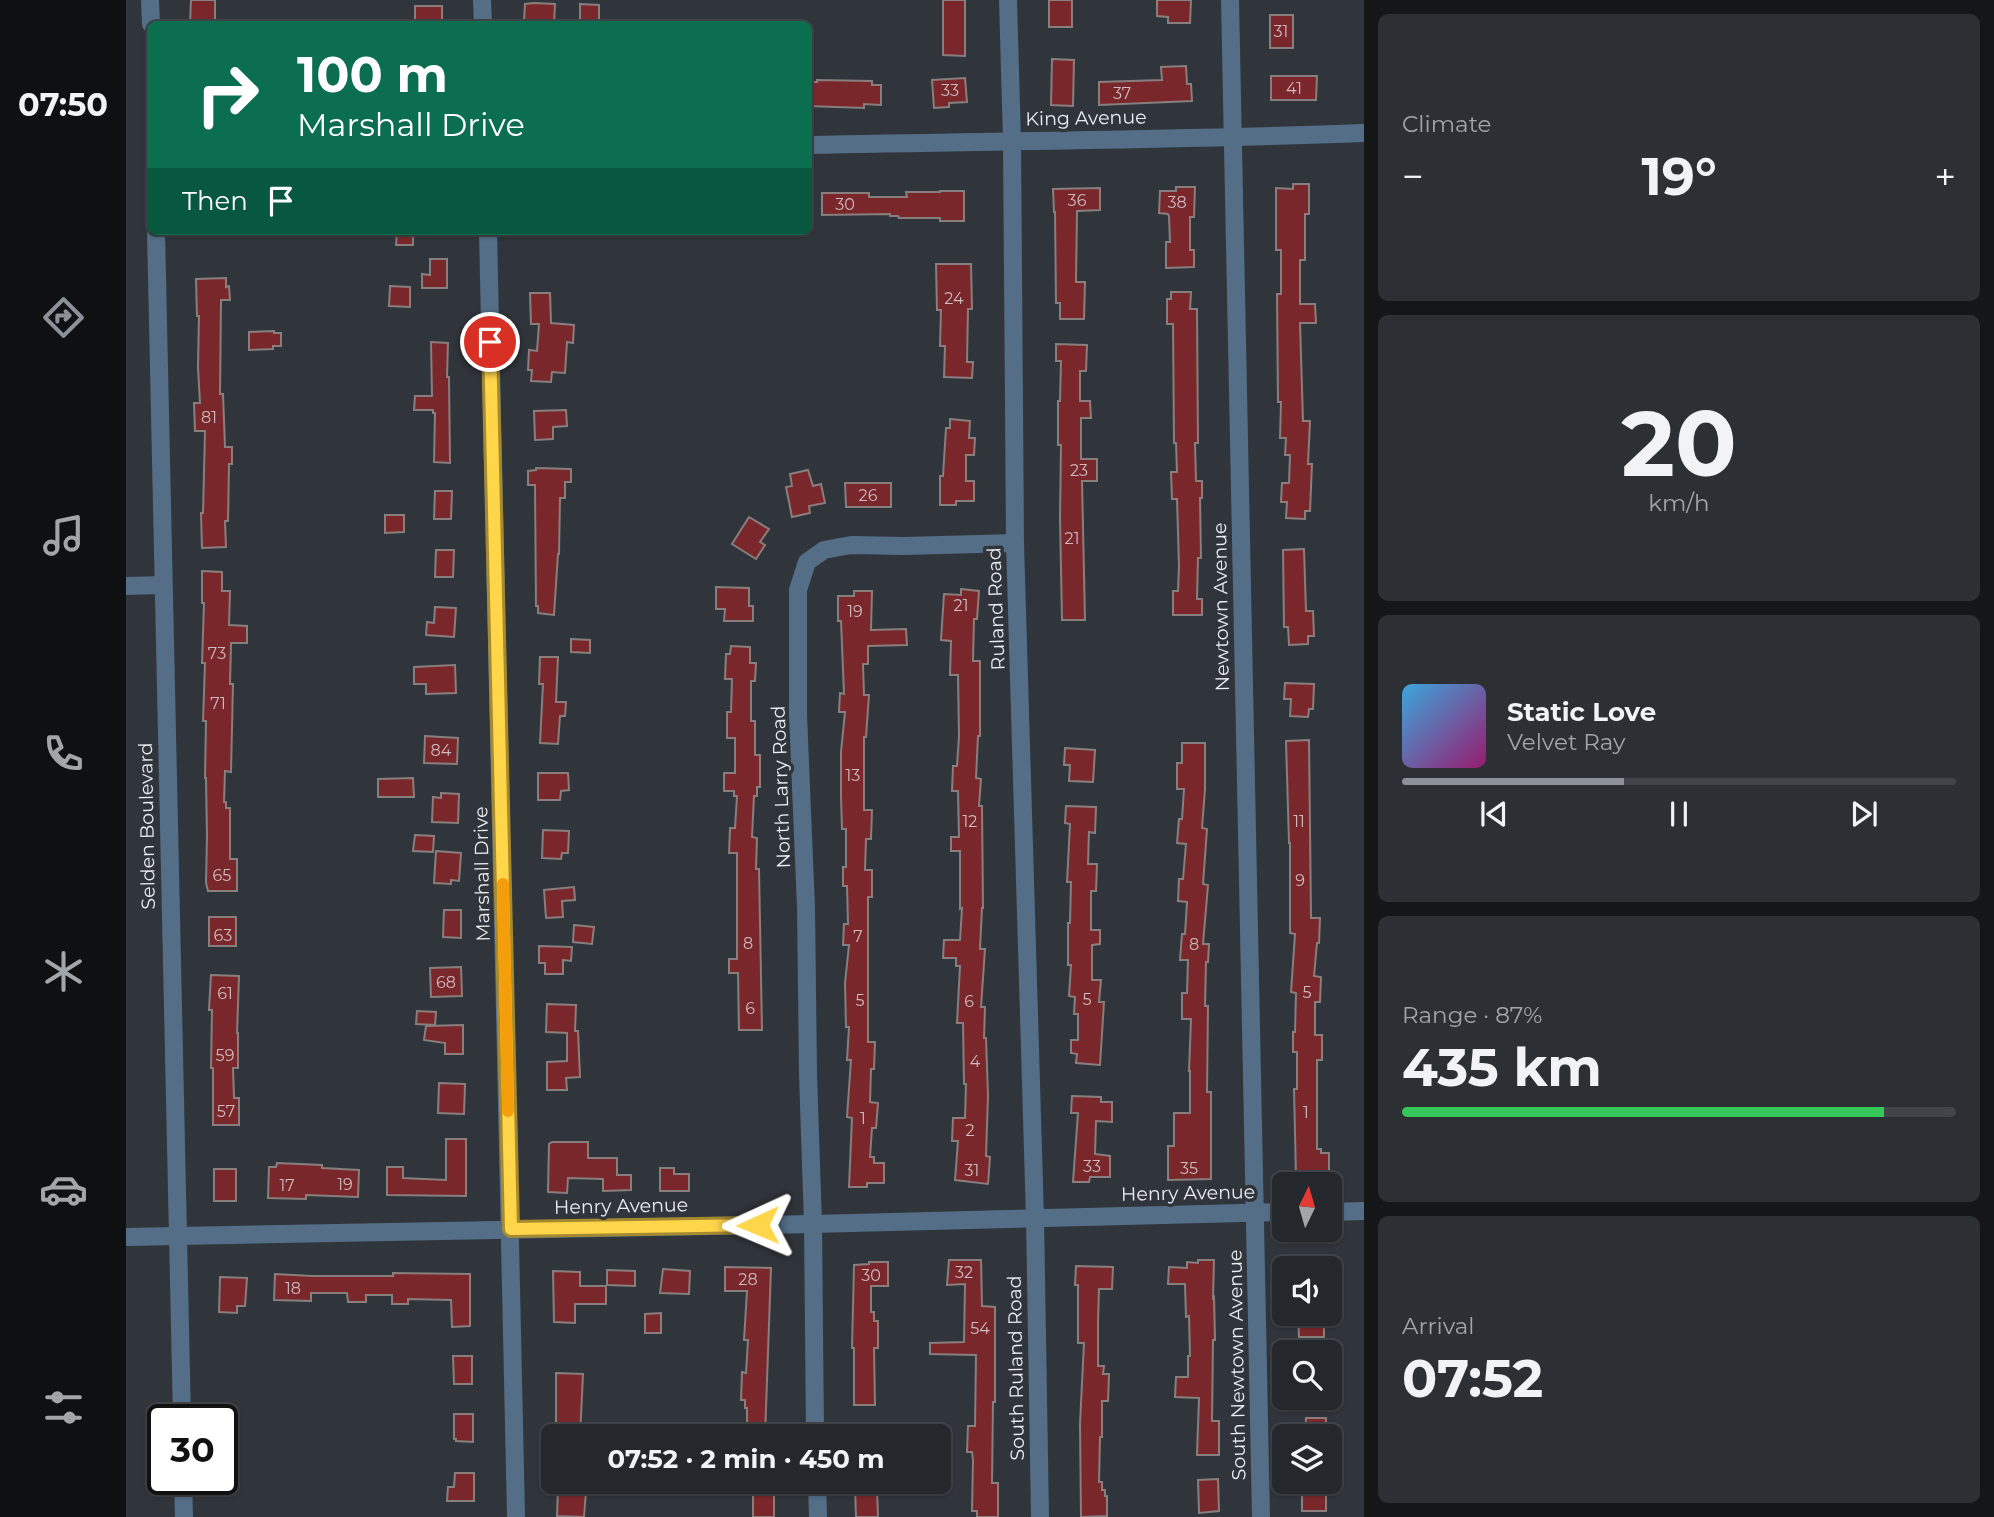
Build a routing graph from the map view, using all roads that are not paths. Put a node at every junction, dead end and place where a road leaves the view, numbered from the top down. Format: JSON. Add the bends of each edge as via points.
{"nodes":[{"id":1,"x":150,"y":0,"type":"edge"},
{"id":2,"x":482,"y":0,"type":"edge"},
{"id":3,"x":1008,"y":0,"type":"edge"},
{"id":4,"x":1230,"y":0,"type":"edge"},
{"id":5,"x":151,"y":21,"type":"edge"},
{"id":6,"x":482,"y":21,"type":"edge"},
{"id":7,"x":1364,"y":133,"type":"edge"},
{"id":8,"x":1232,"y":138,"type":"junction"},
{"id":9,"x":1012,"y":140,"type":"junction"},
{"id":10,"x":812,"y":145,"type":"edge"},
{"id":11,"x":156,"y":235,"type":"edge"},
{"id":12,"x":488,"y":235,"type":"edge"},
{"id":13,"x":1016,"y":543,"type":"junction"},
{"id":14,"x":163,"y":585,"type":"junction"},
{"id":15,"x":126,"y":586,"type":"edge"},
{"id":16,"x":1364,"y":1211,"type":"edge"},
{"id":17,"x":1272,"y":1212,"type":"edge"},
{"id":18,"x":1342,"y":1212,"type":"edge"},
{"id":19,"x":1255,"y":1213,"type":"junction"},
{"id":20,"x":1035,"y":1218,"type":"junction"},
{"id":21,"x":813,"y":1224,"type":"junction"},
{"id":22,"x":511,"y":1229,"type":"junction"},
{"id":23,"x":177,"y":1236,"type":"junction"},
{"id":24,"x":126,"y":1237,"type":"edge"},
{"id":25,"x":182,"y":1404,"type":"edge"},
{"id":26,"x":815,"y":1424,"type":"edge"},
{"id":27,"x":817,"y":1494,"type":"edge"},
{"id":28,"x":183,"y":1495,"type":"edge"},
{"id":29,"x":184,"y":1517,"type":"edge"},
{"id":30,"x":516,"y":1517,"type":"edge"},
{"id":31,"x":818,"y":1517,"type":"edge"},
{"id":32,"x":1040,"y":1517,"type":"edge"},
{"id":33,"x":1261,"y":1517,"type":"edge"}],
"edges":[{"from":1,"to":5,"type":"street"},
{"from":2,"to":6,"type":"street"},
{"from":3,"to":9,"type":"street","name":"Ruland Road"},
{"from":4,"to":8,"type":"street","name":"Newtown Avenue"},
{"from":7,"to":8,"type":"street","name":"King Avenue"},
{"from":8,"to":9,"type":"street","name":"King Avenue"},
{"from":8,"to":19,"type":"street","name":"Newtown Avenue"},
{"from":9,"to":10,"type":"street","name":"King Avenue"},
{"from":9,"to":13,"type":"street","name":"Ruland Road"},
{"from":11,"to":14,"type":"street","name":"Selden Boulevard"},
{"from":12,"to":22,"type":"street","name":"Marshall Drive"},
{"from":13,"to":20,"type":"street","name":"Ruland Road"},
{"from":13,"to":21,"type":"street","name":"North Larry Road","via":[[851,545],[824,550],[807,562],[798,590]]},
{"from":14,"to":15,"type":"street"},
{"from":14,"to":23,"type":"street","name":"Selden Boulevard"},
{"from":16,"to":18,"type":"street"},
{"from":17,"to":19,"type":"street","name":"Henry Avenue"},
{"from":19,"to":20,"type":"street","name":"Henry Avenue"},
{"from":19,"to":33,"type":"street","name":"South Newtown Avenue"},
{"from":20,"to":21,"type":"street","name":"Henry Avenue"},
{"from":20,"to":32,"type":"street","name":"South Ruland Road"},
{"from":21,"to":22,"type":"street","name":"Henry Avenue"},
{"from":21,"to":26,"type":"street","name":"North Larry Road"},
{"from":22,"to":23,"type":"street","name":"Henry Avenue"},
{"from":22,"to":30,"type":"street","name":"Marshall Drive"},
{"from":23,"to":24,"type":"street","name":"Henry Avenue"},
{"from":23,"to":25,"type":"street","name":"Selden Boulevard"},
{"from":27,"to":31,"type":"street"},
{"from":28,"to":29,"type":"street"}]}
